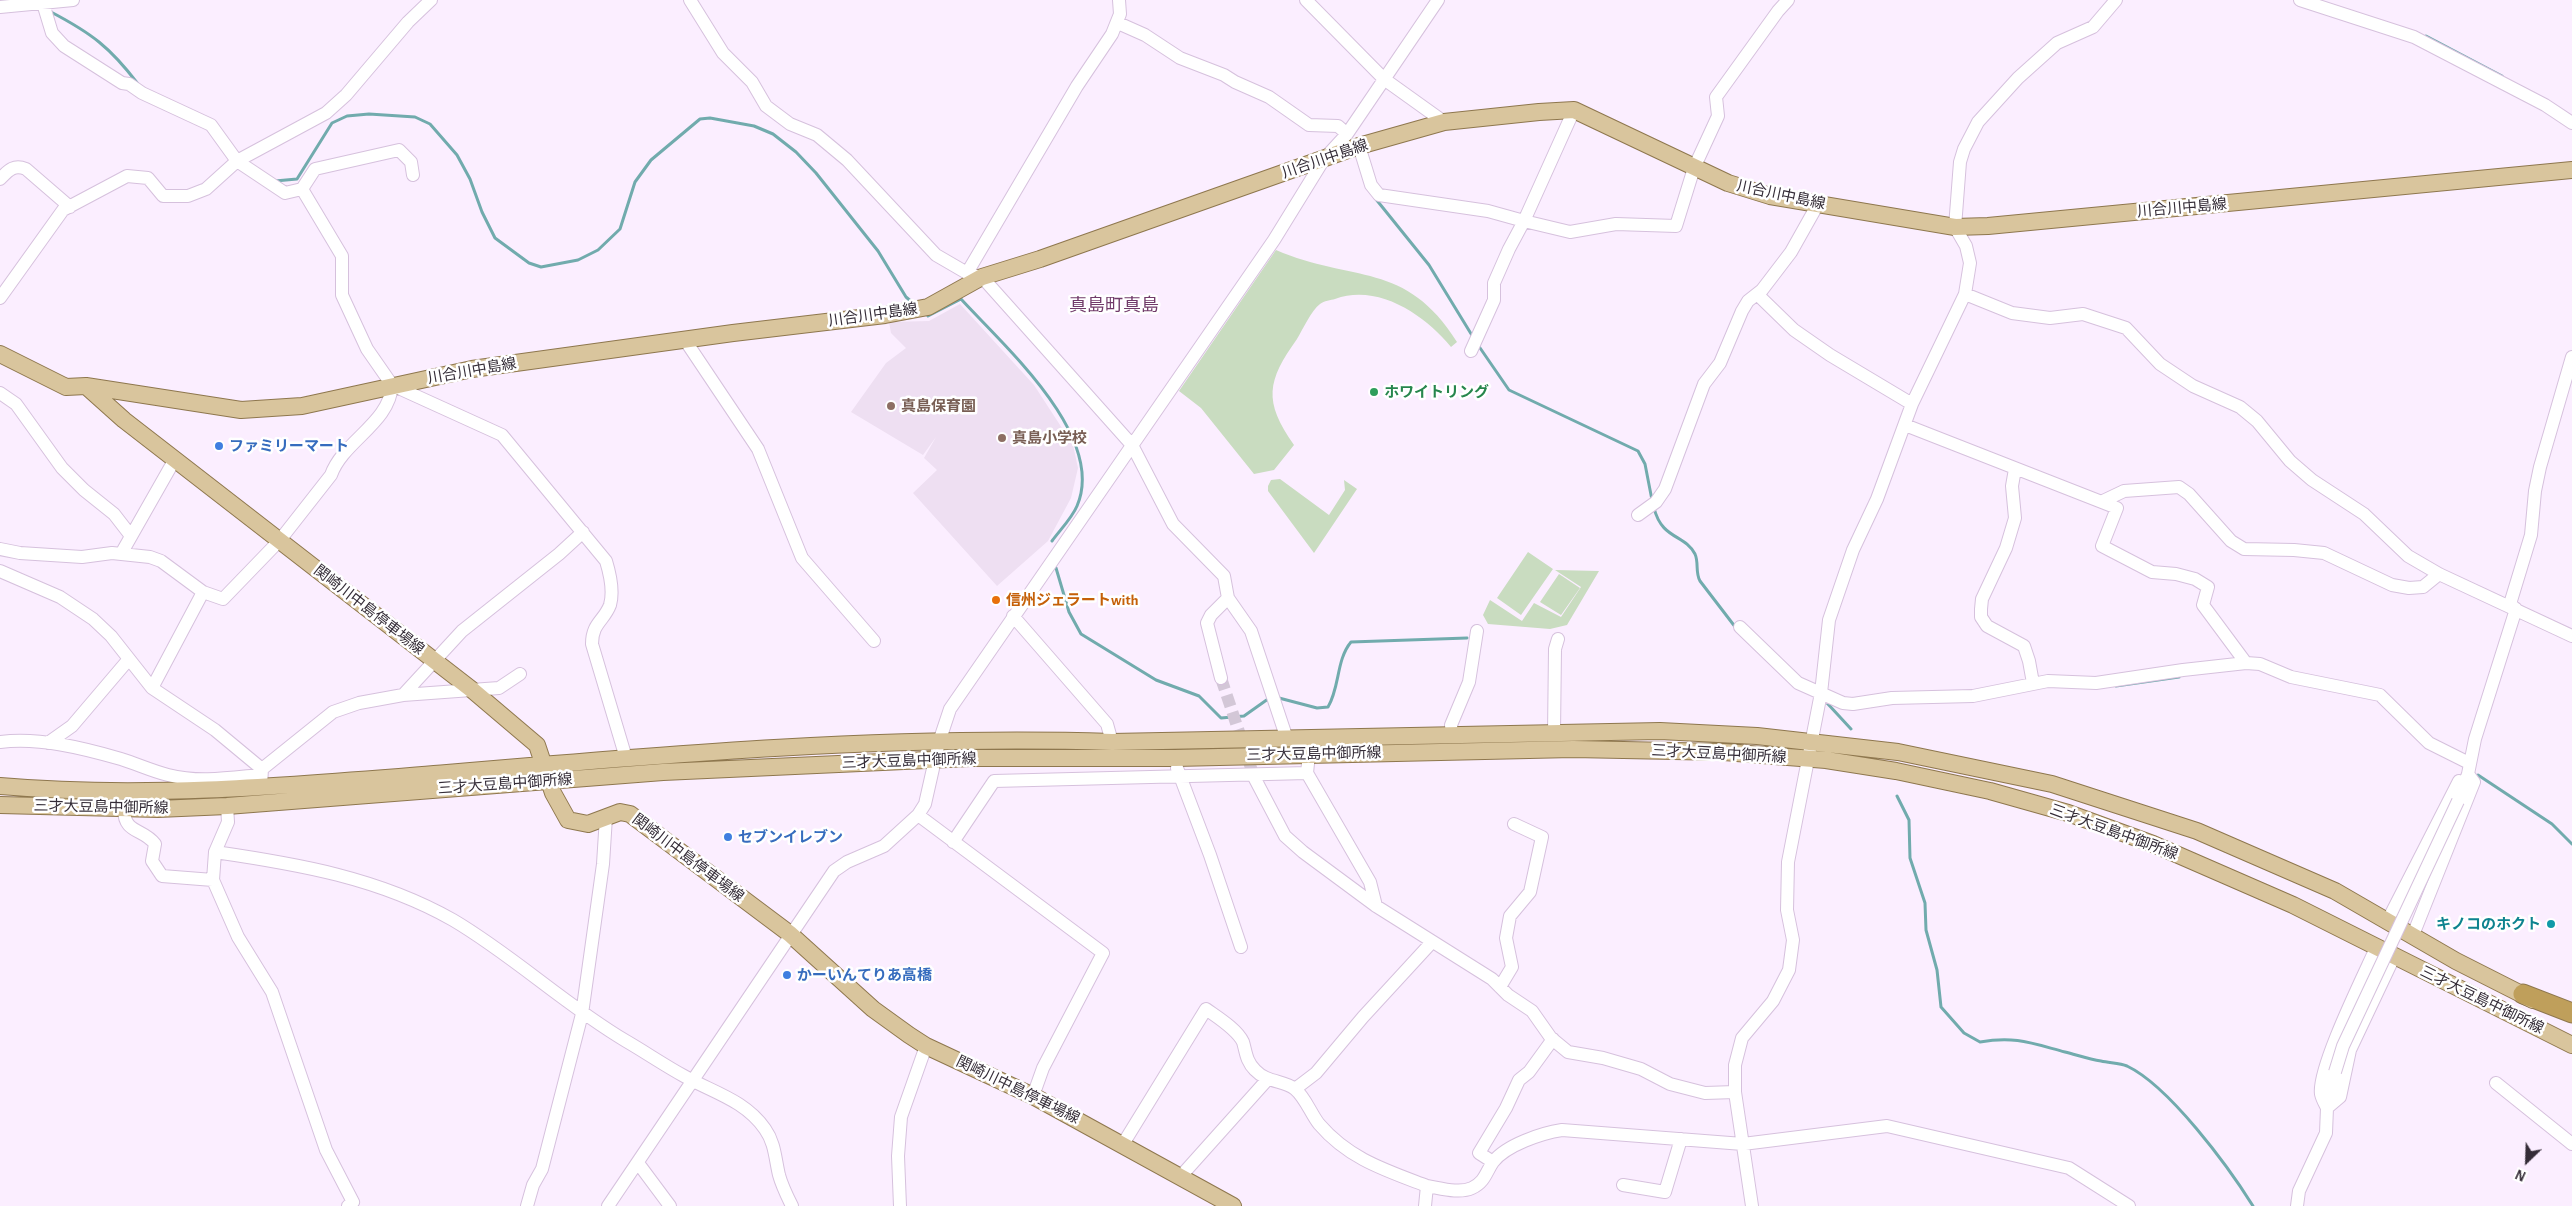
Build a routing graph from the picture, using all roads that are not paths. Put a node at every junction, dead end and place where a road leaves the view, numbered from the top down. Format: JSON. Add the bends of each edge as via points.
{"nodes":[{"id":1,"x":72,"y":0,"type":"edge"},
{"id":2,"x":431,"y":0,"type":"edge"},
{"id":3,"x":690,"y":0,"type":"edge"},
{"id":4,"x":1119,"y":0,"type":"edge"},
{"id":5,"x":1306,"y":0,"type":"edge"},
{"id":6,"x":1438,"y":0,"type":"edge"},
{"id":7,"x":1788,"y":0,"type":"edge"},
{"id":8,"x":2116,"y":0,"type":"edge"},
{"id":9,"x":2300,"y":0,"type":"edge"},
{"id":10,"x":42,"y":2,"type":"edge"},
{"id":11,"x":0,"y":7,"type":"edge"},
{"id":12,"x":1118,"y":23,"type":"junction"},
{"id":13,"x":1384,"y":80,"type":"junction"},
{"id":14,"x":1574,"y":110,"type":"junction"},
{"id":15,"x":1444,"y":122,"type":"junction"},
{"id":16,"x":2572,"y":124,"type":"edge"},
{"id":17,"x":1347,"y":134,"type":"junction"},
{"id":18,"x":1359,"y":146,"type":"junction"},
{"id":19,"x":1324,"y":159,"type":"junction"},
{"id":20,"x":237,"y":162,"type":"junction"},
{"id":21,"x":1694,"y":168,"type":"junction"},
{"id":22,"x":2572,"y":170,"type":"edge"},
{"id":23,"x":413,"y":175,"type":"dead end"},
{"id":24,"x":0,"y":180,"type":"edge"},
{"id":25,"x":302,"y":189,"type":"junction"},
{"id":26,"x":1818,"y":204,"type":"junction"},
{"id":27,"x":70,"y":207,"type":"junction"},
{"id":28,"x":1524,"y":221,"type":"junction"},
{"id":29,"x":1955,"y":227,"type":"junction"},
{"id":30,"x":974,"y":275,"type":"junction"},
{"id":31,"x":1757,"y":294,"type":"junction"},
{"id":32,"x":1965,"y":294,"type":"junction"},
{"id":33,"x":0,"y":298,"type":"edge"},
{"id":34,"x":685,"y":340,"type":"junction"},
{"id":35,"x":1473,"y":346,"type":"dead end"},
{"id":36,"x":2572,"y":357,"type":"edge"},
{"id":37,"x":1,"y":358,"type":"edge"},
{"id":38,"x":392,"y":385,"type":"junction"},
{"id":39,"x":86,"y":386,"type":"junction"},
{"id":40,"x":0,"y":393,"type":"edge"},
{"id":41,"x":1912,"y":404,"type":"junction"},
{"id":42,"x":1904,"y":425,"type":"junction"},
{"id":43,"x":1132,"y":445,"type":"junction"},
{"id":44,"x":175,"y":459,"type":"junction"},
{"id":45,"x":2015,"y":470,"type":"junction"},
{"id":46,"x":2103,"y":501,"type":"junction"},
{"id":47,"x":1638,"y":515,"type":"dead end"},
{"id":48,"x":582,"y":532,"type":"junction"},
{"id":49,"x":131,"y":536,"type":"junction"},
{"id":50,"x":280,"y":540,"type":"junction"},
{"id":51,"x":0,"y":549,"type":"edge"},
{"id":52,"x":120,"y":554,"type":"junction"},
{"id":53,"x":0,"y":571,"type":"edge"},
{"id":54,"x":2439,"y":574,"type":"junction"},
{"id":55,"x":204,"y":592,"type":"junction"},
{"id":56,"x":1228,"y":598,"type":"junction"},
{"id":57,"x":2516,"y":609,"type":"junction"},
{"id":58,"x":1013,"y":616,"type":"junction"},
{"id":59,"x":1740,"y":627,"type":"dead end"},
{"id":60,"x":1477,"y":631,"type":"dead end"},
{"id":61,"x":2572,"y":636,"type":"edge"},
{"id":62,"x":874,"y":640,"type":"dead end"},
{"id":63,"x":1558,"y":640,"type":"dead end"},
{"id":64,"x":129,"y":659,"type":"junction"},
{"id":65,"x":435,"y":661,"type":"junction"},
{"id":66,"x":2246,"y":664,"type":"junction"},
{"id":67,"x":520,"y":674,"type":"dead end"},
{"id":68,"x":1221,"y":678,"type":"tunnel mouth"},
{"id":69,"x":2032,"y":683,"type":"junction"},
{"id":70,"x":152,"y":688,"type":"junction"},
{"id":71,"x":471,"y":689,"type":"junction"},
{"id":72,"x":1821,"y":693,"type":"junction"},
{"id":73,"x":403,"y":695,"type":"junction"},
{"id":74,"x":1554,"y":733,"type":"junction"},
{"id":75,"x":1452,"y":735,"type":"junction"},
{"id":76,"x":1287,"y":739,"type":"junction"},
{"id":77,"x":0,"y":742,"type":"edge"},
{"id":78,"x":48,"y":742,"type":"junction"},
{"id":79,"x":939,"y":742,"type":"junction"},
{"id":80,"x":1112,"y":742,"type":"junction"},
{"id":81,"x":1810,"y":751,"type":"junction"},
{"id":82,"x":1310,"y":754,"type":"junction"},
{"id":83,"x":626,"y":758,"type":"junction"},
{"id":84,"x":1175,"y":758,"type":"junction"},
{"id":85,"x":935,"y":759,"type":"junction"},
{"id":86,"x":2469,"y":768,"type":"junction"},
{"id":87,"x":547,"y":773,"type":"junction"},
{"id":88,"x":1307,"y":773,"type":"junction"},
{"id":89,"x":1178,"y":775,"type":"junction"},
{"id":90,"x":261,"y":777,"type":"junction"},
{"id":91,"x":1254,"y":778,"type":"tunnel mouth"},
{"id":92,"x":0,"y":786,"type":"edge"},
{"id":93,"x":0,"y":805,"type":"edge"},
{"id":94,"x":227,"y":806,"type":"junction"},
{"id":95,"x":124,"y":808,"type":"junction"},
{"id":96,"x":918,"y":815,"type":"junction"},
{"id":97,"x":606,"y":817,"type":"junction"},
{"id":98,"x":1514,"y":824,"type":"dead end"},
{"id":99,"x":953,"y":842,"type":"junction"},
{"id":100,"x":215,"y":852,"type":"junction"},
{"id":101,"x":213,"y":880,"type":"junction"},
{"id":102,"x":1376,"y":906,"type":"junction"},
{"id":103,"x":2388,"y":920,"type":"junction"},
{"id":104,"x":790,"y":934,"type":"junction"},
{"id":105,"x":2414,"y":935,"type":"junction"},
{"id":106,"x":1432,"y":942,"type":"junction"},
{"id":107,"x":1241,"y":947,"type":"dead end"},
{"id":108,"x":2376,"y":948,"type":"junction"},
{"id":109,"x":2394,"y":957,"type":"junction"},
{"id":110,"x":1500,"y":987,"type":"junction"},
{"id":111,"x":2522,"y":994,"type":"junction"},
{"id":112,"x":2572,"y":1013,"type":"edge"},
{"id":113,"x":582,"y":1014,"type":"junction"},
{"id":114,"x":2572,"y":1020,"type":"edge"},
{"id":115,"x":1553,"y":1039,"type":"junction"},
{"id":116,"x":2572,"y":1045,"type":"edge"},
{"id":117,"x":926,"y":1046,"type":"junction"},
{"id":118,"x":1267,"y":1080,"type":"junction"},
{"id":119,"x":694,"y":1081,"type":"junction"},
{"id":120,"x":2496,"y":1083,"type":"dead end"},
{"id":121,"x":1295,"y":1089,"type":"junction"},
{"id":122,"x":1735,"y":1092,"type":"junction"},
{"id":123,"x":1033,"y":1096,"type":"junction"},
{"id":124,"x":2327,"y":1108,"type":"junction"},
{"id":125,"x":1681,"y":1140,"type":"junction"},
{"id":126,"x":1123,"y":1144,"type":"junction"},
{"id":127,"x":1743,"y":1144,"type":"junction"},
{"id":128,"x":2572,"y":1144,"type":"edge"},
{"id":129,"x":1493,"y":1162,"type":"junction"},
{"id":130,"x":638,"y":1163,"type":"junction"},
{"id":131,"x":1182,"y":1176,"type":"junction"},
{"id":132,"x":1623,"y":1185,"type":"dead end"},
{"id":133,"x":1426,"y":1186,"type":"junction"},
{"id":134,"x":348,"y":1206,"type":"edge"},
{"id":135,"x":527,"y":1206,"type":"edge"},
{"id":136,"x":608,"y":1206,"type":"edge"},
{"id":137,"x":670,"y":1206,"type":"edge"},
{"id":138,"x":792,"y":1206,"type":"edge"},
{"id":139,"x":900,"y":1206,"type":"edge"},
{"id":140,"x":1234,"y":1206,"type":"edge"},
{"id":141,"x":1425,"y":1206,"type":"edge"},
{"id":142,"x":1752,"y":1206,"type":"edge"},
{"id":143,"x":2129,"y":1206,"type":"edge"},
{"id":144,"x":2297,"y":1206,"type":"edge"}],
"edges":[{"from":1,"to":10,"type":"street"},
{"from":2,"to":20,"type":"street","via":[[326,113]]},
{"from":3,"to":30,"type":"street","via":[[723,53],[752,82],[766,106],[790,124],[817,135],[847,160],[936,255]]},
{"from":4,"to":12,"type":"street"},
{"from":5,"to":13,"type":"street"},
{"from":6,"to":13,"type":"street"},
{"from":7,"to":21,"type":"street","via":[[1716,97],[1718,116]]},
{"from":8,"to":29,"type":"street","via":[[2093,27],[2057,43],[2035,61],[1978,122],[1960,162]]},
{"from":9,"to":16,"type":"street","via":[[2414,37],[2545,105]]},
{"from":10,"to":11,"type":"street"},
{"from":10,"to":20,"type":"street","via":[[52,33],[64,46],[122,83],[211,125]]},
{"from":12,"to":17,"type":"street","via":[[1145,35],[1180,58],[1269,97],[1309,125],[1338,126]]},
{"from":12,"to":30,"type":"street","via":[[1077,86]]},
{"from":13,"to":15,"type":"street"},
{"from":13,"to":17,"type":"street"},
{"from":14,"to":15,"type":"main road","name":"川合川中島線"},
{"from":14,"to":21,"type":"main road","name":"川合川中島線"},
{"from":14,"to":28,"type":"street"},
{"from":15,"to":18,"type":"main road","name":"川合川中島線"},
{"from":17,"to":19,"type":"street"},
{"from":18,"to":19,"type":"main road","name":"川合川中島線"},
{"from":18,"to":28,"type":"street","via":[[1371,185],[1380,195],[1488,211]]},
{"from":19,"to":30,"type":"main road","name":"川合川中島線","via":[[1040,259]]},
{"from":19,"to":43,"type":"street","via":[[1274,240]]},
{"from":20,"to":25,"type":"street","via":[[285,193]]},
{"from":20,"to":27,"type":"street","via":[[206,189],[188,196],[163,196],[148,178],[127,176]]},
{"from":21,"to":26,"type":"main road","name":"川合川中島線","via":[[1728,184],[1770,196]]},
{"from":21,"to":28,"type":"street","via":[[1676,226],[1616,224],[1570,232]]},
{"from":22,"to":29,"type":"main road","name":"川合川中島線"},
{"from":23,"to":25,"type":"street","via":[[415,161],[399,150],[315,169]]},
{"from":24,"to":27,"type":"street","via":[[13,167],[19,166],[31,172]]},
{"from":25,"to":38,"type":"street","via":[[342,256],[342,295],[367,350]]},
{"from":26,"to":29,"type":"main road","name":"川合川中島線"},
{"from":26,"to":31,"type":"street","via":[[1791,252]]},
{"from":27,"to":33,"type":"street","via":[[63,210],[48,228]]},
{"from":28,"to":35,"type":"street","via":[[1494,283],[1494,300]]},
{"from":29,"to":32,"type":"street","via":[[1966,246],[1970,263]]},
{"from":30,"to":34,"type":"main road","name":"川合川中島線","via":[[928,307]]},
{"from":30,"to":43,"type":"street"},
{"from":31,"to":41,"type":"street","via":[[1794,330]]},
{"from":31,"to":47,"type":"street","via":[[1748,301],[1720,363],[1704,384],[1665,489]]},
{"from":32,"to":41,"type":"street"},
{"from":32,"to":54,"type":"street","via":[[2012,312],[2050,318],[2083,314],[2126,328],[2160,364],[2193,386],[2240,406],[2257,420],[2290,461],[2312,480],[2364,514],[2408,556]]},
{"from":34,"to":38,"type":"main road","name":"川合川中島線","via":[[472,369]]},
{"from":34,"to":62,"type":"street","via":[[758,449],[802,558]]},
{"from":36,"to":57,"type":"street","via":[[2540,467],[2531,535],[2510,604]]},
{"from":37,"to":39,"type":"main road","via":[[66,387]]},
{"from":38,"to":39,"type":"main road","name":"川合川中島線","via":[[302,406],[241,410]]},
{"from":38,"to":48,"type":"street","via":[[502,435]]},
{"from":38,"to":50,"type":"street","via":[[392,396],[374,421],[352,442],[331,475]]},
{"from":39,"to":44,"type":"main road","name":"関崎川中島停車場線"},
{"from":40,"to":49,"type":"street","via":[[16,404],[62,468],[114,514]]},
{"from":41,"to":42,"type":"street"},
{"from":42,"to":45,"type":"street"},
{"from":42,"to":72,"type":"street","via":[[1877,499],[1853,550],[1829,620]]},
{"from":43,"to":56,"type":"street","via":[[1173,524],[1224,576]]},
{"from":43,"to":58,"type":"street"},
{"from":44,"to":49,"type":"street"},
{"from":44,"to":50,"type":"main road","name":"関崎川中島停車場線"},
{"from":45,"to":46,"type":"street"},
{"from":45,"to":69,"type":"street","via":[[2012,486],[2015,518],[2006,548],[1982,599],[1981,617],[1987,626],[2024,646]]},
{"from":46,"to":54,"type":"street","via":[[2124,491],[2179,487],[2231,541],[2244,549],[2324,553],[2392,585],[2409,588],[2423,587]]},
{"from":46,"to":66,"type":"street","via":[[2117,508],[2102,546],[2152,572],[2176,574],[2208,586],[2203,605]]},
{"from":48,"to":65,"type":"street","via":[[462,631]]},
{"from":48,"to":83,"type":"street","via":[[606,561],[611,578],[610,604],[592,632],[592,644]]},
{"from":49,"to":52,"type":"street"},
{"from":50,"to":55,"type":"street","via":[[223,599]]},
{"from":50,"to":65,"type":"main road","name":"関崎川中島停車場線"},
{"from":51,"to":52,"type":"street","via":[[82,557]]},
{"from":52,"to":55,"type":"street","via":[[161,561]]},
{"from":53,"to":64,"type":"street","via":[[60,597],[93,618]]},
{"from":54,"to":57,"type":"street"},
{"from":55,"to":70,"type":"street"},
{"from":56,"to":68,"type":"street","via":[[1211,615],[1208,623]]},
{"from":56,"to":76,"type":"street","via":[[1251,631]]},
{"from":57,"to":61,"type":"street"},
{"from":57,"to":86,"type":"street"},
{"from":58,"to":79,"type":"street","via":[[950,709]]},
{"from":58,"to":80,"type":"street","via":[[1107,724]]},
{"from":59,"to":72,"type":"street","via":[[1798,683]]},
{"from":60,"to":75,"type":"street","via":[[1469,682],[1451,725]]},
{"from":63,"to":74,"type":"street","via":[[1555,649]]},
{"from":64,"to":70,"type":"street"},
{"from":64,"to":78,"type":"street","via":[[72,726]]},
{"from":65,"to":71,"type":"main road","name":"関崎川中島停車場線"},
{"from":65,"to":73,"type":"street"},
{"from":66,"to":69,"type":"street","via":[[2096,683]]},
{"from":66,"to":86,"type":"street","via":[[2260,664],[2279,674],[2380,695],[2429,743]]},
{"from":67,"to":71,"type":"street","via":[[499,688]]},
{"from":69,"to":72,"type":"street","via":[[1973,696],[1900,698],[1853,704]]},
{"from":70,"to":90,"type":"street","via":[[215,730]]},
{"from":71,"to":73,"type":"street"},
{"from":71,"to":87,"type":"main road","name":"関崎川中島停車場線","via":[[537,745]]},
{"from":72,"to":81,"type":"street"},
{"from":73,"to":90,"type":"street","via":[[333,712]]},
{"from":74,"to":75,"type":"main road","name":"三才大豆島中御所線"},
{"from":74,"to":81,"type":"main road","name":"三才大豆島中御所線","via":[[1660,731],[1758,736]]},
{"from":75,"to":76,"type":"main road","name":"三才大豆島中御所線"},
{"from":76,"to":80,"type":"main road","name":"三才大豆島中御所線"},
{"from":77,"to":78,"type":"street"},
{"from":78,"to":90,"type":"street","via":[[120,759],[168,775],[203,781]]},
{"from":79,"to":80,"type":"main road","name":"三才大豆島中御所線"},
{"from":79,"to":83,"type":"main road","name":"三才大豆島中御所線"},
{"from":79,"to":85,"type":"street"},
{"from":81,"to":82,"type":"main road","name":"三才大豆島中御所線","via":[[1573,749]]},
{"from":81,"to":103,"type":"main road","name":"三才大豆島中御所線","via":[[1829,743],[1898,752],[2052,784],[2188,828],[2254,854],[2335,891]]},
{"from":81,"to":108,"type":"main road","name":"三才大豆島中御所線","via":[[1826,760],[1990,791],[2068,813],[2224,873]]},
{"from":81,"to":122,"type":"street","via":[[1788,862],[1787,910],[1793,940],[1789,970],[1773,1001],[1742,1038],[1735,1065]]},
{"from":82,"to":84,"type":"main road","name":"三才大豆島中御所線"},
{"from":82,"to":88,"type":"street"},
{"from":83,"to":87,"type":"main road","name":"三才大豆島中御所線"},
{"from":84,"to":85,"type":"main road","name":"三才大豆島中御所線"},
{"from":84,"to":89,"type":"street"},
{"from":85,"to":87,"type":"main road","name":"三才大豆島中御所線","via":[[663,772]]},
{"from":85,"to":96,"type":"street","via":[[925,804]]},
{"from":86,"to":103,"type":"street","via":[[2448,800]]},
{"from":86,"to":105,"type":"street","via":[[2474,782],[2466,807]]},
{"from":86,"to":124,"type":"street","bridge":true,"via":[[2458,801],[2343,1046]]},
{"from":87,"to":90,"type":"main road","name":"三才大豆島中御所線","via":[[333,783]]},
{"from":87,"to":94,"type":"main road","name":"三才大豆島中御所線"},
{"from":87,"to":97,"type":"main road","name":"関崎川中島停車場線","via":[[553,793],[568,820],[588,824]]},
{"from":88,"to":89,"type":"street"},
{"from":88,"to":102,"type":"street","via":[[1370,882]]},
{"from":89,"to":99,"type":"street","via":[[994,781]]},
{"from":89,"to":107,"type":"street","via":[[1210,855]]},
{"from":90,"to":92,"type":"main road","name":"三才大豆島中御所線","via":[[169,791],[46,790]]},
{"from":91,"to":102,"type":"street","via":[[1285,836]]},
{"from":93,"to":95,"type":"main road","name":"三才大豆島中御所線"},
{"from":94,"to":95,"type":"main road","name":"三才大豆島中御所線"},
{"from":94,"to":100,"type":"street","via":[[228,822]]},
{"from":95,"to":101,"type":"street","via":[[127,825],[155,844],[152,861],[162,876]]},
{"from":96,"to":99,"type":"street"},
{"from":96,"to":104,"type":"street","via":[[884,846],[834,871]]},
{"from":97,"to":104,"type":"main road","name":"関崎川中島停車場線","via":[[620,812],[630,814]]},
{"from":97,"to":113,"type":"street","via":[[603,864]]},
{"from":98,"to":110,"type":"street","via":[[1542,837],[1530,892],[1510,916],[1506,938],[1512,967]]},
{"from":99,"to":123,"type":"street","via":[[1103,953],[1042,1068]]},
{"from":100,"to":101,"type":"street"},
{"from":100,"to":113,"type":"street","via":[[290,863],[393,890],[452,920]]},
{"from":101,"to":134,"type":"street","via":[[238,937],[272,992],[326,1150],[353,1202]]},
{"from":102,"to":106,"type":"street"},
{"from":103,"to":105,"type":"main road","name":"三才大豆島中御所線"},
{"from":104,"to":117,"type":"main road","name":"関崎川中島停車場線","via":[[873,1008]]},
{"from":104,"to":119,"type":"street"},
{"from":105,"to":111,"type":"main road","name":"三才大豆島中御所線","via":[[2456,961]]},
{"from":106,"to":110,"type":"street"},
{"from":106,"to":121,"type":"street","via":[[1316,1073]]},
{"from":108,"to":109,"type":"main road","name":"三才大豆島中御所線"},
{"from":108,"to":124,"type":"street","via":[[2332,1049],[2322,1082],[2321,1094]]},
{"from":109,"to":116,"type":"main road","name":"三才大豆島中御所線"},
{"from":109,"to":124,"type":"street","via":[[2350,1050],[2340,1097]]},
{"from":110,"to":115,"type":"street","via":[[1532,1011]]},
{"from":111,"to":112,"type":"highway"},
{"from":111,"to":114,"type":"main road","name":"三才大豆島中御所線"},
{"from":113,"to":119,"type":"street"},
{"from":113,"to":135,"type":"street","via":[[542,1169]]},
{"from":115,"to":122,"type":"street","via":[[1568,1052],[1641,1069],[1670,1084],[1705,1093]]},
{"from":115,"to":129,"type":"street","via":[[1519,1080],[1479,1154]]},
{"from":117,"to":123,"type":"main road","name":"関崎川中島停車場線"},
{"from":117,"to":139,"type":"street","via":[[901,1117],[898,1156]]},
{"from":118,"to":121,"type":"street"},
{"from":118,"to":126,"type":"street","via":[[1254,1069],[1243,1051],[1243,1042],[1206,1009]]},
{"from":118,"to":131,"type":"street"},
{"from":119,"to":130,"type":"street"},
{"from":119,"to":138,"type":"street","via":[[730,1097],[764,1127],[774,1144],[780,1177]]},
{"from":120,"to":128,"type":"street"},
{"from":121,"to":133,"type":"street","via":[[1319,1123],[1349,1153]]},
{"from":122,"to":127,"type":"street"},
{"from":123,"to":126,"type":"main road","name":"関崎川中島停車場線"},
{"from":124,"to":144,"type":"street","via":[[2326,1133],[2299,1191]]},
{"from":125,"to":127,"type":"street"},
{"from":125,"to":129,"type":"street","via":[[1562,1130],[1538,1134],[1503,1152]]},
{"from":125,"to":132,"type":"street","via":[[1665,1192]]},
{"from":126,"to":131,"type":"main road","name":"関崎川中島停車場線"},
{"from":127,"to":142,"type":"street"},
{"from":127,"to":143,"type":"street","via":[[1887,1126],[2069,1168]]},
{"from":129,"to":133,"type":"street","via":[[1482,1182],[1471,1188],[1459,1190]]},
{"from":130,"to":136,"type":"street"},
{"from":130,"to":137,"type":"street"},
{"from":131,"to":140,"type":"main road","name":"関崎川中島停車場線"},
{"from":133,"to":141,"type":"street"}]}
